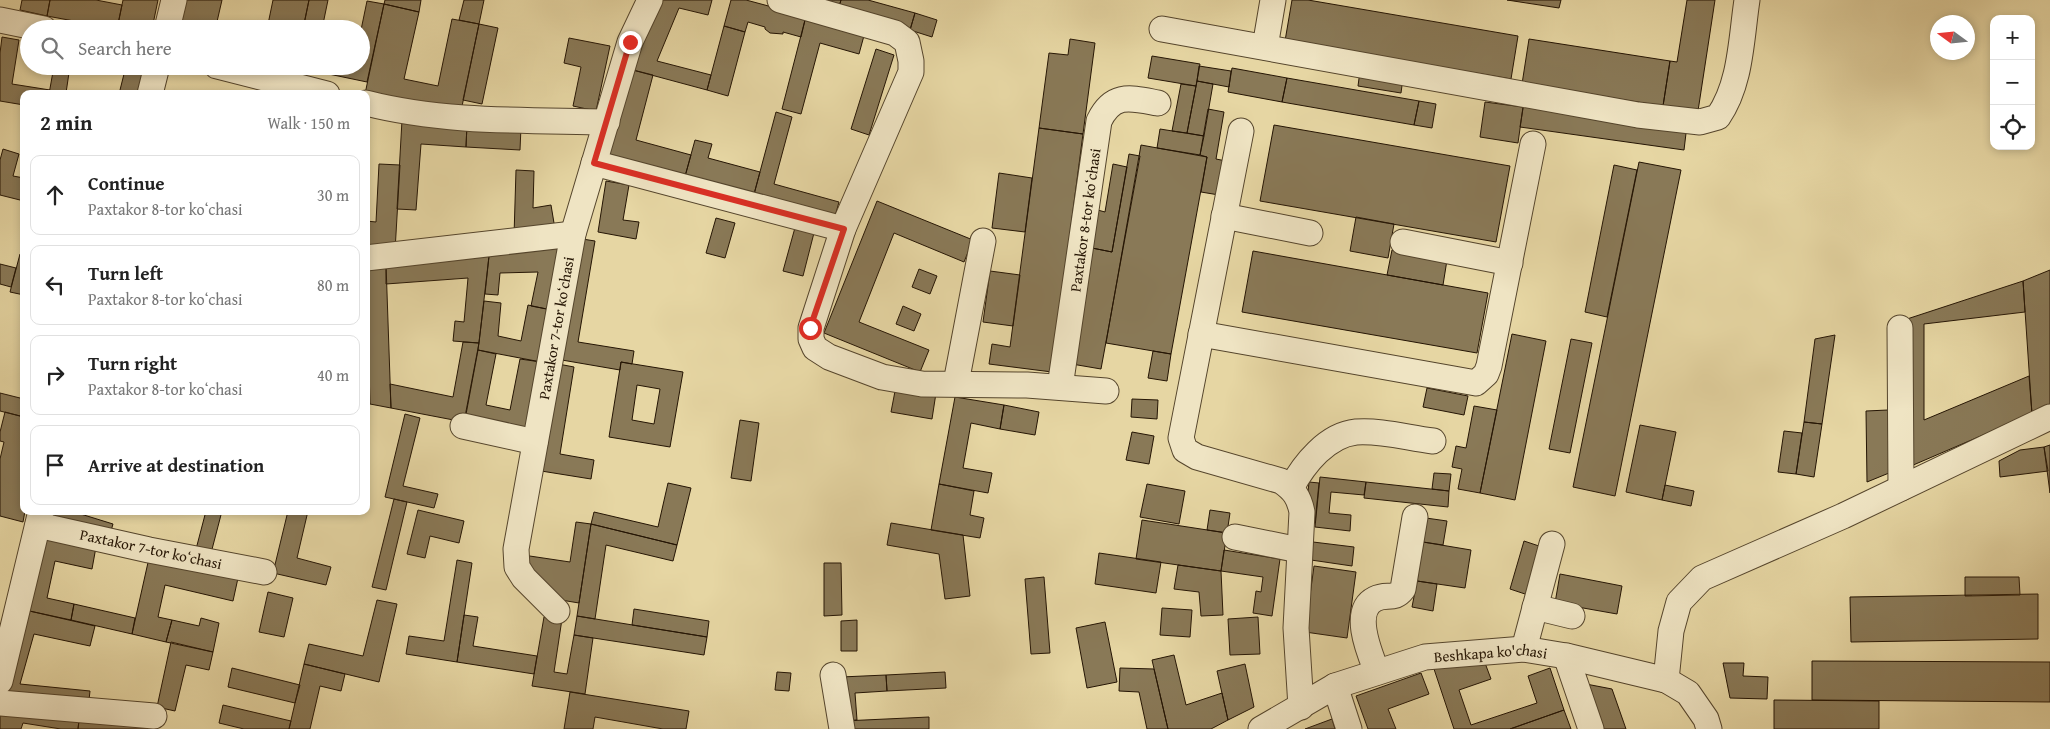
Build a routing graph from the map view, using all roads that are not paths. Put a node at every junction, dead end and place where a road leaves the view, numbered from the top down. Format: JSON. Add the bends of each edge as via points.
{"nodes":[{"id":1,"x":174,"y":0,"type":"edge"},
{"id":2,"x":650,"y":0,"type":"edge"},
{"id":3,"x":780,"y":0,"type":"edge"},
{"id":4,"x":1274,"y":0,"type":"edge"},
{"id":5,"x":1747,"y":0,"type":"edge"},
{"id":6,"x":0,"y":20,"type":"edge"},
{"id":7,"x":168,"y":20,"type":"edge"},
{"id":8,"x":20,"y":24,"type":"edge"},
{"id":9,"x":1162,"y":29,"type":"dead end"},
{"id":10,"x":1265,"y":47,"type":"junction"},
{"id":11,"x":155,"y":75,"type":"edge"},
{"id":12,"x":252,"y":75,"type":"edge"},
{"id":13,"x":151,"y":90,"type":"edge"},
{"id":14,"x":311,"y":90,"type":"edge"},
{"id":15,"x":1158,"y":103,"type":"dead end"},
{"id":16,"x":370,"y":105,"type":"edge"},
{"id":17,"x":606,"y":122,"type":"junction"},
{"id":18,"x":1241,"y":131,"type":"dead end"},
{"id":19,"x":1533,"y":144,"type":"dead end"},
{"id":20,"x":594,"y":163,"type":"junction"},
{"id":21,"x":1224,"y":216,"type":"junction"},
{"id":22,"x":844,"y":229,"type":"junction"},
{"id":23,"x":1310,"y":233,"type":"dead end"},
{"id":24,"x":573,"y":234,"type":"junction"},
{"id":25,"x":983,"y":241,"type":"dead end"},
{"id":26,"x":1403,"y":242,"type":"dead end"},
{"id":27,"x":370,"y":258,"type":"edge"},
{"id":28,"x":1510,"y":262,"type":"junction"},
{"id":29,"x":1900,"y":328,"type":"dead end"},
{"id":30,"x":1201,"y":334,"type":"junction"},
{"id":31,"x":956,"y":383,"type":"junction"},
{"id":32,"x":1060,"y":387,"type":"junction"},
{"id":33,"x":1106,"y":391,"type":"dead end"},
{"id":34,"x":2050,"y":418,"type":"edge"},
{"id":35,"x":463,"y":426,"type":"dead end"},
{"id":36,"x":1433,"y":441,"type":"dead end"},
{"id":37,"x":535,"y":442,"type":"junction"},
{"id":38,"x":1291,"y":488,"type":"junction"},
{"id":39,"x":1901,"y":488,"type":"junction"},
{"id":40,"x":1415,"y":517,"type":"dead end"},
{"id":41,"x":39,"y":518,"type":"edge"},
{"id":42,"x":1235,"y":537,"type":"dead end"},
{"id":43,"x":1552,"y":544,"type":"dead end"},
{"id":44,"x":1300,"y":550,"type":"junction"},
{"id":45,"x":264,"y":572,"type":"dead end"},
{"id":46,"x":1535,"y":607,"type":"junction"},
{"id":47,"x":557,"y":612,"type":"dead end"},
{"id":48,"x":1572,"y":616,"type":"dead end"},
{"id":49,"x":1524,"y":649,"type":"junction"},
{"id":50,"x":1566,"y":656,"type":"junction"},
{"id":51,"x":1376,"y":672,"type":"junction"},
{"id":52,"x":833,"y":675,"type":"dead end"},
{"id":53,"x":1666,"y":680,"type":"junction"},
{"id":54,"x":0,"y":681,"type":"edge"},
{"id":55,"x":1335,"y":686,"type":"junction"},
{"id":56,"x":0,"y":703,"type":"edge"},
{"id":57,"x":1301,"y":707,"type":"junction"},
{"id":58,"x":154,"y":716,"type":"dead end"},
{"id":59,"x":842,"y":729,"type":"edge"},
{"id":60,"x":1261,"y":729,"type":"edge"},
{"id":61,"x":1350,"y":729,"type":"edge"},
{"id":62,"x":1591,"y":729,"type":"edge"},
{"id":63,"x":1709,"y":729,"type":"edge"}],
"edges":[{"from":1,"to":7,"type":"street"},
{"from":2,"to":17,"type":"street","via":[[630,42]]},
{"from":3,"to":22,"type":"street","via":[[895,33],[907,42],[911,72]]},
{"from":4,"to":10,"type":"street"},
{"from":5,"to":10,"type":"street","via":[[1736,76],[1728,102],[1718,117],[1700,122],[1638,115]]},
{"from":6,"to":8,"type":"street"},
{"from":9,"to":10,"type":"street"},
{"from":11,"to":13,"type":"street"},
{"from":12,"to":14,"type":"street"},
{"from":15,"to":32,"type":"street","name":"Paxtakor 8-tor koʻchasi","via":[[1126,98],[1116,101],[1107,107],[1099,121]]},
{"from":16,"to":17,"type":"street","via":[[456,117]]},
{"from":17,"to":20,"type":"street"},
{"from":18,"to":21,"type":"street"},
{"from":19,"to":28,"type":"street"},
{"from":20,"to":22,"type":"street"},
{"from":20,"to":24,"type":"street"},
{"from":21,"to":23,"type":"street"},
{"from":21,"to":30,"type":"street"},
{"from":22,"to":31,"type":"street","via":[[810,328],[815,348],[829,357],[882,376],[922,384]]},
{"from":24,"to":27,"type":"street","name":"Paxtakor 7-tor koʻchasi"},
{"from":24,"to":37,"type":"street","name":"Paxtakor 7-tor koʻchasi"},
{"from":25,"to":31,"type":"street"},
{"from":26,"to":28,"type":"street"},
{"from":28,"to":30,"type":"street","via":[[1489,366],[1476,383]]},
{"from":29,"to":39,"type":"street"},
{"from":30,"to":38,"type":"street","via":[[1181,438],[1184,450],[1197,458],[1282,481]]},
{"from":31,"to":32,"type":"street"},
{"from":32,"to":33,"type":"street"},
{"from":34,"to":39,"type":"street"},
{"from":35,"to":37,"type":"street"},
{"from":36,"to":38,"type":"street","via":[[1354,432],[1324,447],[1309,461]]},
{"from":37,"to":47,"type":"street","name":"Paxtakor 7-tor koʻchasi","via":[[516,549],[517,566],[524,578]]},
{"from":38,"to":44,"type":"street","via":[[1299,498],[1302,512]]},
{"from":39,"to":53,"type":"street","via":[[1702,578],[1679,602],[1671,631]]},
{"from":40,"to":51,"type":"street","via":[[1404,589],[1395,596],[1376,598],[1369,604],[1363,618],[1363,631]]},
{"from":41,"to":45,"type":"street","name":"Paxtakor 7-tor koʻchasi","via":[[149,550]]},
{"from":41,"to":54,"type":"street","name":"Paxtakor 7-tor koʻchasi"},
{"from":42,"to":44,"type":"street"},
{"from":43,"to":46,"type":"street"},
{"from":44,"to":57,"type":"street","via":[[1296,628]]},
{"from":46,"to":48,"type":"street"},
{"from":46,"to":49,"type":"street"},
{"from":49,"to":50,"type":"street","name":"Beshkapa ko'chasi"},
{"from":49,"to":51,"type":"street","name":"Beshkapa ko'chasi","via":[[1425,657]]},
{"from":50,"to":53,"type":"street","name":"Beshkapa ko'chasi"},
{"from":50,"to":62,"type":"street"},
{"from":51,"to":55,"type":"street","name":"Beshkapa ko'chasi"},
{"from":52,"to":59,"type":"street"},
{"from":53,"to":63,"type":"street","name":"Beshkapa ko'chasi","via":[[1688,693]]},
{"from":55,"to":57,"type":"street","name":"Beshkapa ko'chasi"},
{"from":55,"to":61,"type":"street"},
{"from":56,"to":58,"type":"street"},
{"from":57,"to":60,"type":"street","name":"Beshkapa ko'chasi"}]}
